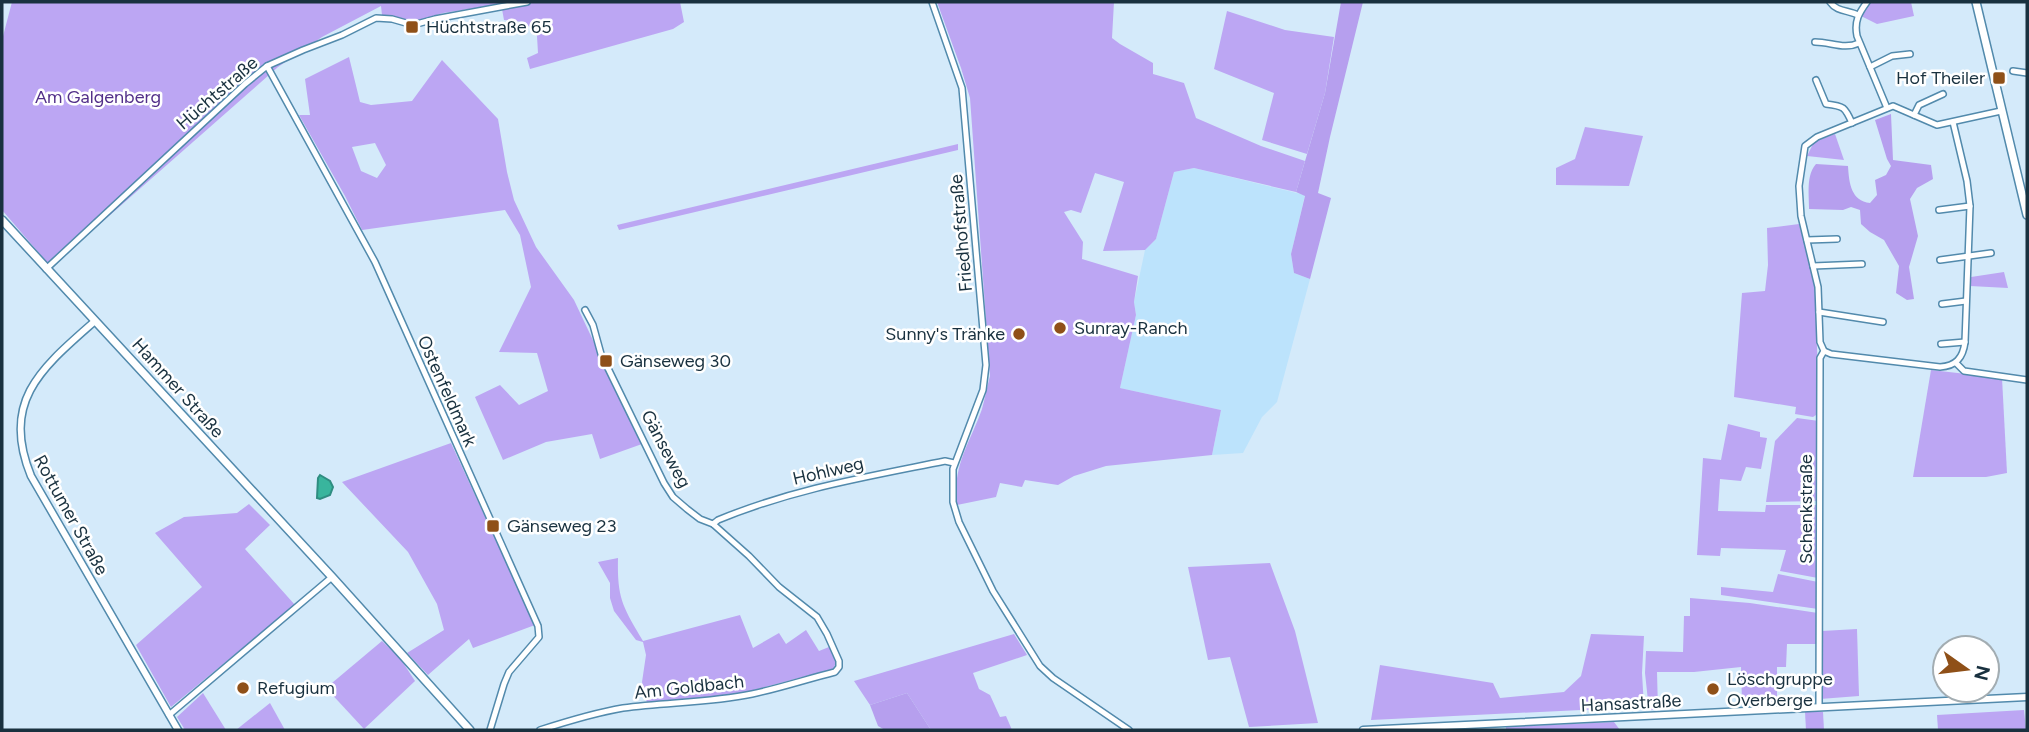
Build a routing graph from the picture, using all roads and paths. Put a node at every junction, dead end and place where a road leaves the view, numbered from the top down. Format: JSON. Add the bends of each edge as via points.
{"nodes":[{"id":1,"x":527,"y":2,"type":"edge"},
{"id":2,"x":932,"y":2,"type":"edge"},
{"id":3,"x":1830,"y":2,"type":"edge"},
{"id":4,"x":1867,"y":2,"type":"edge"},
{"id":5,"x":1976,"y":2,"type":"edge"},
{"id":6,"x":1858,"y":15,"type":"junction"},
{"id":7,"x":1815,"y":42,"type":"dead end"},
{"id":8,"x":1859,"y":43,"type":"junction"},
{"id":9,"x":1909,"y":54,"type":"dead end"},
{"id":10,"x":267,"y":66,"type":"junction"},
{"id":11,"x":1870,"y":67,"type":"junction"},
{"id":12,"x":2013,"y":71,"type":"dead end"},
{"id":13,"x":2027,"y":73,"type":"edge"},
{"id":14,"x":1816,"y":80,"type":"dead end"},
{"id":15,"x":1943,"y":94,"type":"dead end"},
{"id":16,"x":1886,"y":108,"type":"junction"},
{"id":17,"x":2001,"y":111,"type":"junction"},
{"id":18,"x":1914,"y":115,"type":"junction"},
{"id":19,"x":1954,"y":122,"type":"junction"},
{"id":20,"x":1852,"y":123,"type":"junction"},
{"id":21,"x":1970,"y":206,"type":"junction"},
{"id":22,"x":1939,"y":210,"type":"dead end"},
{"id":23,"x":2027,"y":215,"type":"edge"},
{"id":24,"x":2,"y":220,"type":"edge"},
{"id":25,"x":1838,"y":239,"type":"dead end"},
{"id":26,"x":1807,"y":240,"type":"junction"},
{"id":27,"x":1991,"y":253,"type":"dead end"},
{"id":28,"x":1968,"y":257,"type":"junction"},
{"id":29,"x":1940,"y":260,"type":"dead end"},
{"id":30,"x":1861,"y":264,"type":"dead end"},
{"id":31,"x":1813,"y":266,"type":"junction"},
{"id":32,"x":46,"y":270,"type":"junction"},
{"id":33,"x":1966,"y":301,"type":"junction"},
{"id":34,"x":1942,"y":304,"type":"dead end"},
{"id":35,"x":585,"y":310,"type":"dead end"},
{"id":36,"x":1819,"y":312,"type":"junction"},
{"id":37,"x":95,"y":321,"type":"junction"},
{"id":38,"x":1883,"y":322,"type":"dead end"},
{"id":39,"x":1965,"y":342,"type":"junction"},
{"id":40,"x":1941,"y":344,"type":"dead end"},
{"id":41,"x":1824,"y":351,"type":"junction"},
{"id":42,"x":1956,"y":363,"type":"junction"},
{"id":43,"x":2027,"y":380,"type":"edge"},
{"id":44,"x":954,"y":463,"type":"junction"},
{"id":45,"x":713,"y":524,"type":"junction"},
{"id":46,"x":332,"y":577,"type":"junction"},
{"id":47,"x":839,"y":667,"type":"joint"},
{"id":48,"x":2027,"y":697,"type":"edge"},
{"id":49,"x":1819,"y":707,"type":"junction"},
{"id":50,"x":169,"y":715,"type":"junction"},
{"id":51,"x":178,"y":730,"type":"edge"},
{"id":52,"x":470,"y":730,"type":"edge"},
{"id":53,"x":490,"y":730,"type":"edge"},
{"id":54,"x":540,"y":730,"type":"edge"},
{"id":55,"x":1129,"y":730,"type":"edge"},
{"id":56,"x":1363,"y":730,"type":"edge"}],
"edges":[{"from":1,"to":10,"type":"street","name":"Hüchtstraße","via":[[413,25],[376,18]]},
{"from":2,"to":44,"type":"street","name":"Friedhofstraße","via":[[961,88],[986,365],[983,390]]},
{"from":3,"to":6,"type":"street"},
{"from":4,"to":6,"type":"street"},
{"from":5,"to":17,"type":"main road"},
{"from":6,"to":8,"type":"street"},
{"from":7,"to":8,"type":"street","via":[[1844,48]]},
{"from":8,"to":11,"type":"street"},
{"from":9,"to":11,"type":"street"},
{"from":10,"to":32,"type":"street","name":"Hüchtstraße"},
{"from":10,"to":53,"type":"street","name":"Ostenfeldmark","via":[[375,262],[538,626],[538,637],[509,672]]},
{"from":11,"to":16,"type":"street"},
{"from":12,"to":13,"type":"street"},
{"from":14,"to":20,"type":"street","via":[[1826,104],[1841,106]]},
{"from":15,"to":18,"type":"street","via":[[1919,105]]},
{"from":16,"to":18,"type":"street","via":[[1893,106]]},
{"from":16,"to":20,"type":"street"},
{"from":17,"to":19,"type":"street"},
{"from":17,"to":23,"type":"main road"},
{"from":18,"to":19,"type":"street","via":[[1937,125]]},
{"from":19,"to":21,"type":"street"},
{"from":20,"to":26,"type":"street","name":"Schenkstraße","via":[[1805,146],[1799,186]]},
{"from":21,"to":22,"type":"street"},
{"from":21,"to":28,"type":"street"},
{"from":24,"to":32,"type":"main road","name":"Hammer Straße"},
{"from":25,"to":26,"type":"street"},
{"from":26,"to":31,"type":"street","name":"Schenkstraße"},
{"from":27,"to":28,"type":"street"},
{"from":28,"to":29,"type":"street"},
{"from":28,"to":33,"type":"street"},
{"from":30,"to":31,"type":"street"},
{"from":31,"to":36,"type":"street","name":"Schenkstraße"},
{"from":32,"to":37,"type":"main road","name":"Hammer Straße"},
{"from":33,"to":34,"type":"street"},
{"from":33,"to":39,"type":"street"},
{"from":35,"to":45,"type":"street","name":"Gänseweg","via":[[601,354],[664,483],[687,509]]},
{"from":36,"to":38,"type":"street"},
{"from":36,"to":41,"type":"street","name":"Schenkstraße"},
{"from":37,"to":46,"type":"main road","name":"Hammer Straße"},
{"from":37,"to":50,"type":"street","name":"Rottumer Straße","via":[[47,364],[27,390],[18,443],[31,477]]},
{"from":39,"to":40,"type":"street"},
{"from":39,"to":42,"type":"street"},
{"from":41,"to":42,"type":"street","via":[[1940,367]]},
{"from":41,"to":49,"type":"street","name":"Schenkstraße","via":[[1820,358]]},
{"from":42,"to":43,"type":"street","via":[[1964,371]]},
{"from":44,"to":45,"type":"street","name":"Hohlweg","via":[[945,461],[793,493]]},
{"from":44,"to":55,"type":"street","name":"Friedhofstraße","via":[[952,493],[959,522],[993,592],[1034,658],[1053,678]]},
{"from":45,"to":47,"type":"street","name":"Gänseweg","via":[[817,617]]},
{"from":46,"to":50,"type":"street"},
{"from":46,"to":52,"type":"main road","name":"Hammer Straße"},
{"from":47,"to":54,"type":"street","name":"Am Goldbach","via":[[835,672],[751,694],[601,712]]},
{"from":48,"to":49,"type":"street","name":"Hansastraße"},
{"from":49,"to":56,"type":"street","name":"Hansastraße"},
{"from":50,"to":51,"type":"street","name":"Rottumer Straße"}]}
